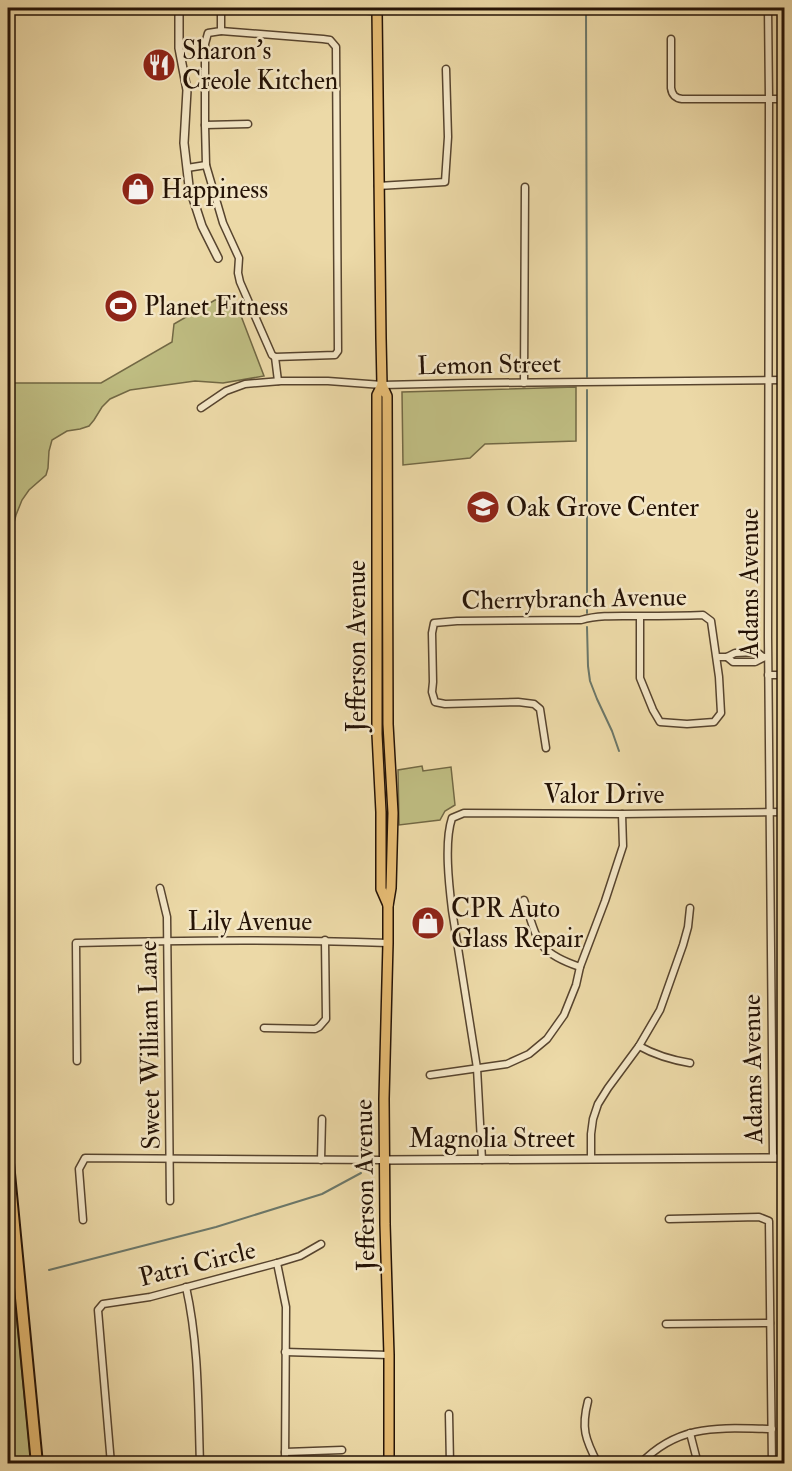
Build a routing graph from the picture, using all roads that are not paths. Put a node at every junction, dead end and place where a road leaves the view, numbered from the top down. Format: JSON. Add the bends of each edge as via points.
{"nodes":[{"id":1,"x":178,"y":8,"type":"edge"},
{"id":2,"x":768,"y":8,"type":"edge"},
{"id":3,"x":221,"y":9,"type":"junction"},
{"id":4,"x":377,"y":11,"type":"joint"},
{"id":5,"x":220,"y":32,"type":"junction"},
{"id":6,"x":671,"y":39,"type":"dead end"},
{"id":7,"x":446,"y":69,"type":"dead end"},
{"id":8,"x":770,"y":99,"type":"junction"},
{"id":9,"x":784,"y":99,"type":"edge"},
{"id":10,"x":248,"y":124,"type":"dead end"},
{"id":11,"x":205,"y":125,"type":"junction"},
{"id":12,"x":206,"y":165,"type":"junction"},
{"id":13,"x":187,"y":168,"type":"junction"},
{"id":14,"x":378,"y":186,"type":"junction"},
{"id":15,"x":525,"y":187,"type":"dead end"},
{"id":16,"x":218,"y":258,"type":"dead end"},
{"id":17,"x":275,"y":357,"type":"junction"},
{"id":18,"x":769,"y":380,"type":"junction"},
{"id":19,"x":784,"y":380,"type":"edge"},
{"id":20,"x":278,"y":381,"type":"junction"},
{"id":21,"x":524,"y":383,"type":"junction"},
{"id":22,"x":382,"y":385,"type":"junction"},
{"id":23,"x":201,"y":408,"type":"dead end"},
{"id":24,"x":640,"y":616,"type":"junction"},
{"id":25,"x":376,"y":625,"type":"junction"},
{"id":26,"x":743,"y":652,"type":"junction"},
{"id":27,"x":717,"y":657,"type":"junction"},
{"id":28,"x":727,"y":657,"type":"junction"},
{"id":29,"x":765,"y":657,"type":"junction"},
{"id":30,"x":743,"y":662,"type":"junction"},
{"id":31,"x":768,"y":675,"type":"junction"},
{"id":32,"x":784,"y":675,"type":"edge"},
{"id":33,"x":388,"y":724,"type":"junction"},
{"id":34,"x":546,"y":748,"type":"dead end"},
{"id":35,"x":769,"y":812,"type":"junction"},
{"id":36,"x":784,"y":812,"type":"edge"},
{"id":37,"x":622,"y":814,"type":"junction"},
{"id":38,"x":160,"y":888,"type":"dead end"},
{"id":39,"x":524,"y":900,"type":"dead end"},
{"id":40,"x":388,"y":906,"type":"junction"},
{"id":41,"x":690,"y":908,"type":"dead end"},
{"id":42,"x":325,"y":940,"type":"junction"},
{"id":43,"x":168,"y":941,"type":"junction"},
{"id":44,"x":388,"y":943,"type":"junction"},
{"id":45,"x":580,"y":967,"type":"junction"},
{"id":46,"x":264,"y":1028,"type":"dead end"},
{"id":47,"x":639,"y":1046,"type":"junction"},
{"id":48,"x":77,"y":1061,"type":"dead end"},
{"id":49,"x":690,"y":1063,"type":"dead end"},
{"id":50,"x":477,"y":1068,"type":"junction"},
{"id":51,"x":430,"y":1075,"type":"dead end"},
{"id":52,"x":322,"y":1119,"type":"dead end"},
{"id":53,"x":170,"y":1158,"type":"junction"},
{"id":54,"x":773,"y":1158,"type":"junction"},
{"id":55,"x":784,"y":1158,"type":"edge"},
{"id":56,"x":591,"y":1159,"type":"junction"},
{"id":57,"x":321,"y":1160,"type":"junction"},
{"id":58,"x":384,"y":1160,"type":"junction"},
{"id":59,"x":482,"y":1160,"type":"junction"},
{"id":60,"x":8,"y":1163,"type":"edge"},
{"id":61,"x":170,"y":1201,"type":"dead end"},
{"id":62,"x":669,"y":1219,"type":"dead end"},
{"id":63,"x":83,"y":1220,"type":"dead end"},
{"id":64,"x":321,"y":1244,"type":"dead end"},
{"id":65,"x":277,"y":1263,"type":"junction"},
{"id":66,"x":186,"y":1287,"type":"junction"},
{"id":67,"x":770,"y":1323,"type":"junction"},
{"id":68,"x":666,"y":1324,"type":"dead end"},
{"id":69,"x":285,"y":1352,"type":"junction"},
{"id":70,"x":389,"y":1355,"type":"junction"},
{"id":71,"x":588,"y":1401,"type":"dead end"},
{"id":72,"x":449,"y":1414,"type":"dead end"},
{"id":73,"x":772,"y":1429,"type":"junction"},
{"id":74,"x":690,"y":1433,"type":"junction"},
{"id":75,"x":342,"y":1450,"type":"dead end"},
{"id":76,"x":285,"y":1452,"type":"junction"},
{"id":77,"x":37,"y":1464,"type":"edge"},
{"id":78,"x":111,"y":1464,"type":"edge"},
{"id":79,"x":200,"y":1464,"type":"edge"},
{"id":80,"x":285,"y":1464,"type":"edge"},
{"id":81,"x":389,"y":1464,"type":"edge"},
{"id":82,"x":450,"y":1464,"type":"edge"},
{"id":83,"x":598,"y":1464,"type":"edge"},
{"id":84,"x":640,"y":1464,"type":"edge"},
{"id":85,"x":698,"y":1464,"type":"edge"},
{"id":86,"x":772,"y":1464,"type":"edge"}],
"edges":[{"from":1,"to":3,"type":"street"},
{"from":1,"to":13,"type":"street","via":[[179,48],[187,90]]},
{"from":2,"to":8,"type":"street","name":"Adams Avenue"},
{"from":3,"to":4,"type":"street"},
{"from":3,"to":5,"type":"street"},
{"from":4,"to":14,"type":"main road","name":"Jefferson Avenue"},
{"from":5,"to":11,"type":"street","via":[[208,33],[205,44]]},
{"from":5,"to":17,"type":"street","via":[[323,39],[336,47],[338,351],[331,356]]},
{"from":6,"to":8,"type":"street","via":[[671,91],[676,98]]},
{"from":7,"to":14,"type":"street","via":[[445,182]]},
{"from":8,"to":9,"type":"street"},
{"from":8,"to":18,"type":"street","name":"Adams Avenue"},
{"from":10,"to":11,"type":"street"},
{"from":11,"to":12,"type":"street"},
{"from":12,"to":13,"type":"street"},
{"from":12,"to":17,"type":"street","via":[[223,223],[239,258],[240,282]]},
{"from":13,"to":16,"type":"street","via":[[202,226]]},
{"from":14,"to":22,"type":"main road","name":"Jefferson Avenue"},
{"from":15,"to":21,"type":"street"},
{"from":17,"to":20,"type":"street"},
{"from":18,"to":19,"type":"street","name":"Lemon Street"},
{"from":18,"to":21,"type":"street","name":"Lemon Street"},
{"from":18,"to":29,"type":"street","name":"Adams Avenue"},
{"from":20,"to":22,"type":"street","name":"Lemon Street"},
{"from":20,"to":23,"type":"street","name":"Lemon Street","via":[[245,384]]},
{"from":21,"to":22,"type":"street","name":"Lemon Street"},
{"from":22,"to":25,"type":"main road","name":"Jefferson Avenue","via":[[376,395]]},
{"from":22,"to":33,"type":"main road","name":"Jefferson Avenue","via":[[387,396]]},
{"from":24,"to":27,"type":"street","name":"Cherrybranch Avenue","via":[[703,615],[711,621]]},
{"from":24,"to":27,"type":"street","via":[[640,678],[660,722],[714,722],[721,713]]},
{"from":24,"to":34,"type":"street","name":"Cherrybranch Avenue","via":[[434,623],[435,702],[534,704],[540,709]]},
{"from":25,"to":33,"type":"main road","via":[[382,634],[383,704]]},
{"from":25,"to":40,"type":"main road","name":"Jefferson Avenue","via":[[381,889]]},
{"from":26,"to":28,"type":"street"},
{"from":26,"to":29,"type":"street","via":[[757,652]]},
{"from":26,"to":30,"type":"street"},
{"from":27,"to":28,"type":"street"},
{"from":28,"to":30,"type":"street"},
{"from":29,"to":30,"type":"street"},
{"from":29,"to":31,"type":"street","name":"Adams Avenue"},
{"from":31,"to":32,"type":"street"},
{"from":31,"to":35,"type":"street","name":"Adams Avenue"},
{"from":33,"to":40,"type":"main road","name":"Jefferson Avenue","via":[[393,813]]},
{"from":35,"to":36,"type":"street","name":"Valor Drive"},
{"from":35,"to":37,"type":"street","name":"Valor Drive"},
{"from":35,"to":54,"type":"street","name":"Adams Avenue"},
{"from":37,"to":45,"type":"street","via":[[623,846]]},
{"from":37,"to":50,"type":"street","name":"Valor Drive","via":[[464,813],[452,818],[448,830],[449,887]]},
{"from":38,"to":43,"type":"street","name":"Sweet William Lane"},
{"from":39,"to":45,"type":"street","via":[[537,940],[550,954]]},
{"from":40,"to":44,"type":"main road","name":"Jefferson Avenue"},
{"from":41,"to":47,"type":"street","via":[[683,945],[660,1010]]},
{"from":42,"to":43,"type":"street","name":"Lily Avenue"},
{"from":42,"to":44,"type":"street","name":"Lily Avenue"},
{"from":42,"to":46,"type":"street","via":[[326,1019],[315,1029]]},
{"from":43,"to":48,"type":"street","name":"Lily Avenue","via":[[76,943]]},
{"from":43,"to":53,"type":"street","name":"Sweet William Lane"},
{"from":44,"to":58,"type":"main road","name":"Jefferson Avenue"},
{"from":45,"to":50,"type":"street","via":[[564,1015],[547,1038],[529,1054],[507,1064]]},
{"from":47,"to":49,"type":"street"},
{"from":47,"to":56,"type":"street","via":[[598,1104],[591,1134]]},
{"from":50,"to":51,"type":"street"},
{"from":50,"to":59,"type":"street"},
{"from":52,"to":57,"type":"street"},
{"from":53,"to":57,"type":"street","name":"Magnolia Street"},
{"from":53,"to":61,"type":"street","name":"Sweet William Lane"},
{"from":53,"to":63,"type":"street","name":"Magnolia Street","via":[[85,1158],[79,1169]]},
{"from":54,"to":55,"type":"street","name":"Magnolia Street"},
{"from":54,"to":56,"type":"street","name":"Magnolia Street"},
{"from":56,"to":59,"type":"street","name":"Magnolia Street"},
{"from":57,"to":58,"type":"street","name":"Magnolia Street"},
{"from":58,"to":59,"type":"street","name":"Magnolia Street"},
{"from":58,"to":70,"type":"main road","name":"Jefferson Avenue"},
{"from":60,"to":77,"type":"highway"},
{"from":62,"to":67,"type":"street","via":[[759,1217],[769,1221]]},
{"from":64,"to":65,"type":"street","name":"Patri Circle"},
{"from":65,"to":66,"type":"street","name":"Patri Circle"},
{"from":65,"to":69,"type":"street","via":[[286,1307]]},
{"from":66,"to":78,"type":"street","name":"Patri Circle","via":[[103,1304],[98,1310]]},
{"from":66,"to":79,"type":"street","via":[[195,1346]]},
{"from":67,"to":68,"type":"street"},
{"from":67,"to":73,"type":"street"},
{"from":69,"to":70,"type":"street"},
{"from":69,"to":76,"type":"street"},
{"from":70,"to":81,"type":"main road","name":"Jefferson Avenue"},
{"from":71,"to":83,"type":"street","via":[[585,1433]]},
{"from":72,"to":82,"type":"street"},
{"from":73,"to":74,"type":"street"},
{"from":73,"to":86,"type":"street"},
{"from":74,"to":84,"type":"street","via":[[654,1450]]},
{"from":74,"to":85,"type":"street"},
{"from":75,"to":76,"type":"street"},
{"from":76,"to":80,"type":"street"}]}
